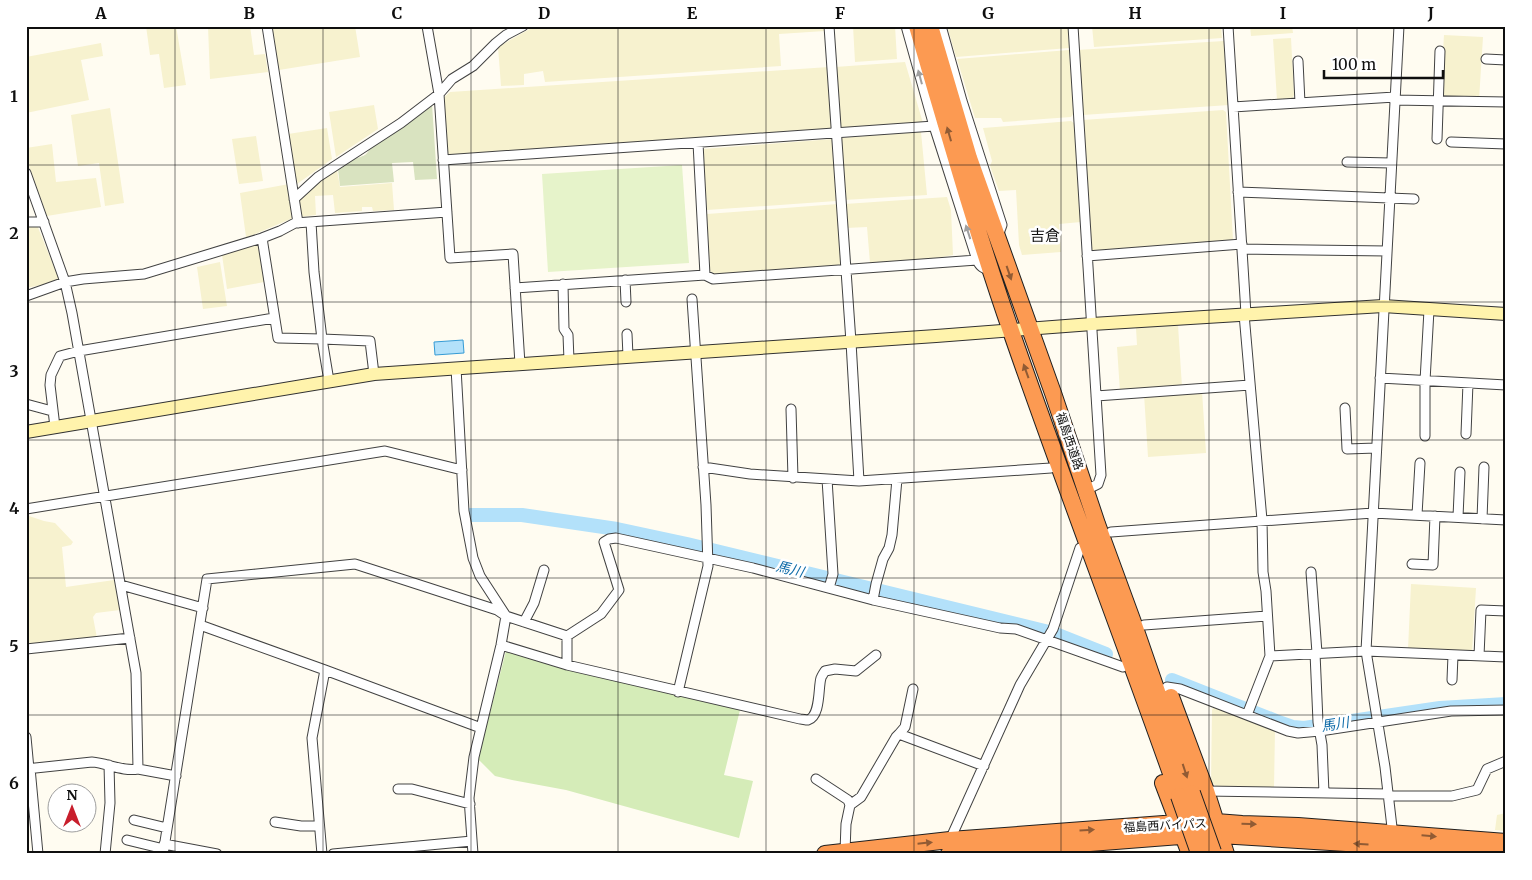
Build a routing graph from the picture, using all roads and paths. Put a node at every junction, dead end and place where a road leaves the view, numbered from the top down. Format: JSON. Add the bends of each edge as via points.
{"nodes":[{"id":1,"x":268,"y":26,"type":"edge"},
{"id":2,"x":428,"y":26,"type":"edge"},
{"id":3,"x":523,"y":26,"type":"edge"},
{"id":4,"x":829,"y":26,"type":"edge"},
{"id":5,"x":906,"y":26,"type":"edge"},
{"id":6,"x":917,"y":26,"type":"edge"},
{"id":7,"x":930,"y":26,"type":"edge"},
{"id":8,"x":941,"y":26,"type":"edge"},
{"id":9,"x":1073,"y":26,"type":"edge"},
{"id":10,"x":1228,"y":26,"type":"edge"},
{"id":11,"x":1399,"y":26,"type":"edge"},
{"id":12,"x":1440,"y":51,"type":"dead end"},
{"id":13,"x":1486,"y":59,"type":"dead end"},
{"id":14,"x":1506,"y":60,"type":"edge"},
{"id":15,"x":1298,"y":61,"type":"dead end"},
{"id":16,"x":438,"y":94,"type":"junction"},
{"id":17,"x":1394,"y":98,"type":"junction"},
{"id":18,"x":1438,"y":101,"type":"junction"},
{"id":19,"x":1506,"y":102,"type":"edge"},
{"id":20,"x":1300,"y":103,"type":"junction"},
{"id":21,"x":1233,"y":107,"type":"junction"},
{"id":22,"x":934,"y":126,"type":"junction"},
{"id":23,"x":836,"y":134,"type":"junction"},
{"id":24,"x":1437,"y":139,"type":"dead end"},
{"id":25,"x":1451,"y":142,"type":"dead end"},
{"id":26,"x":698,"y":143,"type":"junction"},
{"id":27,"x":1506,"y":144,"type":"edge"},
{"id":28,"x":444,"y":160,"type":"junction"},
{"id":29,"x":1347,"y":162,"type":"dead end"},
{"id":30,"x":1392,"y":163,"type":"junction"},
{"id":31,"x":26,"y":173,"type":"edge"},
{"id":32,"x":1238,"y":192,"type":"junction"},
{"id":33,"x":294,"y":198,"type":"junction"},
{"id":34,"x":1390,"y":198,"type":"junction"},
{"id":35,"x":1414,"y":199,"type":"dead end"},
{"id":36,"x":447,"y":212,"type":"junction"},
{"id":37,"x":26,"y":222,"type":"edge"},
{"id":38,"x":44,"y":222,"type":"junction"},
{"id":39,"x":311,"y":222,"type":"junction"},
{"id":40,"x":298,"y":223,"type":"junction"},
{"id":41,"x":997,"y":237,"type":"junction"},
{"id":42,"x":262,"y":238,"type":"junction"},
{"id":43,"x":1242,"y":246,"type":"junction"},
{"id":44,"x":1387,"y":251,"type":"junction"},
{"id":45,"x":1087,"y":256,"type":"junction"},
{"id":46,"x":977,"y":260,"type":"junction"},
{"id":47,"x":846,"y":270,"type":"junction"},
{"id":48,"x":992,"y":271,"type":"junction"},
{"id":49,"x":705,"y":274,"type":"junction"},
{"id":50,"x":625,"y":280,"type":"junction"},
{"id":51,"x":65,"y":282,"type":"junction"},
{"id":52,"x":562,"y":284,"type":"junction"},
{"id":53,"x":515,"y":288,"type":"junction"},
{"id":54,"x":26,"y":296,"type":"edge"},
{"id":55,"x":692,"y":299,"type":"dead end"},
{"id":56,"x":626,"y":302,"type":"dead end"},
{"id":57,"x":1383,"y":306,"type":"junction"},
{"id":58,"x":1429,"y":310,"type":"junction"},
{"id":59,"x":1245,"y":314,"type":"junction"},
{"id":60,"x":1506,"y":314,"type":"edge"},
{"id":61,"x":274,"y":318,"type":"junction"},
{"id":62,"x":1092,"y":324,"type":"junction"},
{"id":63,"x":1029,"y":329,"type":"junction"},
{"id":64,"x":1011,"y":331,"type":"junction"},
{"id":65,"x":627,"y":334,"type":"dead end"},
{"id":66,"x":322,"y":339,"type":"junction"},
{"id":67,"x":851,"y":342,"type":"junction"},
{"id":68,"x":79,"y":351,"type":"junction"},
{"id":69,"x":695,"y":352,"type":"junction"},
{"id":70,"x":628,"y":356,"type":"junction"},
{"id":71,"x":569,"y":360,"type":"junction"},
{"id":72,"x":520,"y":364,"type":"junction"},
{"id":73,"x":456,"y":368,"type":"junction"},
{"id":74,"x":374,"y":374,"type":"junction"},
{"id":75,"x":1380,"y":378,"type":"junction"},
{"id":76,"x":1425,"y":381,"type":"junction"},
{"id":77,"x":329,"y":382,"type":"junction"},
{"id":78,"x":1468,"y":383,"type":"junction"},
{"id":79,"x":1250,"y":385,"type":"junction"},
{"id":80,"x":1506,"y":385,"type":"edge"},
{"id":81,"x":1096,"y":396,"type":"junction"},
{"id":82,"x":26,"y":404,"type":"edge"},
{"id":83,"x":1038,"y":406,"type":"junction"},
{"id":84,"x":1345,"y":408,"type":"dead end"},
{"id":85,"x":791,"y":409,"type":"dead end"},
{"id":86,"x":52,"y":411,"type":"junction"},
{"id":87,"x":90,"y":421,"type":"junction"},
{"id":88,"x":55,"y":427,"type":"junction"},
{"id":89,"x":26,"y":432,"type":"edge"},
{"id":90,"x":1466,"y":434,"type":"dead end"},
{"id":91,"x":1425,"y":436,"type":"dead end"},
{"id":92,"x":1376,"y":448,"type":"junction"},
{"id":93,"x":1420,"y":462,"type":"dead end"},
{"id":94,"x":703,"y":467,"type":"junction"},
{"id":95,"x":1484,"y":467,"type":"dead end"},
{"id":96,"x":1051,"y":468,"type":"junction"},
{"id":97,"x":462,"y":470,"type":"junction"},
{"id":98,"x":1460,"y":472,"type":"dead end"},
{"id":99,"x":793,"y":478,"type":"junction"},
{"id":100,"x":897,"y":479,"type":"junction"},
{"id":101,"x":827,"y":480,"type":"junction"},
{"id":102,"x":859,"y":481,"type":"junction"},
{"id":103,"x":1086,"y":490,"type":"junction"},
{"id":104,"x":104,"y":496,"type":"junction"},
{"id":105,"x":1071,"y":496,"type":"junction"},
{"id":106,"x":26,"y":508,"type":"edge"},
{"id":107,"x":1373,"y":513,"type":"junction"},
{"id":108,"x":1417,"y":515,"type":"junction"},
{"id":109,"x":1435,"y":516,"type":"junction"},
{"id":110,"x":1458,"y":517,"type":"junction"},
{"id":111,"x":1482,"y":519,"type":"junction"},
{"id":112,"x":1262,"y":520,"type":"junction"},
{"id":113,"x":1506,"y":520,"type":"edge"},
{"id":114,"x":1111,"y":532,"type":"junction"},
{"id":115,"x":1080,"y":548,"type":"junction"},
{"id":116,"x":707,"y":553,"type":"junction"},
{"id":117,"x":1412,"y":564,"type":"dead end"},
{"id":118,"x":544,"y":570,"type":"dead end"},
{"id":119,"x":1311,"y":572,"type":"dead end"},
{"id":120,"x":831,"y":581,"type":"junction"},
{"id":121,"x":120,"y":585,"type":"junction"},
{"id":122,"x":874,"y":597,"type":"junction"},
{"id":123,"x":203,"y":608,"type":"junction"},
{"id":124,"x":1506,"y":611,"type":"edge"},
{"id":125,"x":506,"y":616,"type":"junction"},
{"id":126,"x":1267,"y":616,"type":"junction"},
{"id":127,"x":524,"y":622,"type":"junction"},
{"id":128,"x":200,"y":625,"type":"junction"},
{"id":129,"x":1144,"y":625,"type":"junction"},
{"id":130,"x":1050,"y":635,"type":"junction"},
{"id":131,"x":567,"y":636,"type":"junction"},
{"id":132,"x":130,"y":638,"type":"junction"},
{"id":133,"x":501,"y":645,"type":"junction"},
{"id":134,"x":26,"y":649,"type":"edge"},
{"id":135,"x":1366,"y":651,"type":"junction"},
{"id":136,"x":1316,"y":653,"type":"junction"},
{"id":137,"x":876,"y":655,"type":"dead end"},
{"id":138,"x":1453,"y":655,"type":"junction"},
{"id":139,"x":1270,"y":656,"type":"junction"},
{"id":140,"x":1479,"y":656,"type":"junction"},
{"id":141,"x":1506,"y":657,"type":"edge"},
{"id":142,"x":568,"y":665,"type":"junction"},
{"id":143,"x":1123,"y":667,"type":"junction"},
{"id":144,"x":325,"y":670,"type":"junction"},
{"id":145,"x":1452,"y":680,"type":"dead end"},
{"id":146,"x":1167,"y":687,"type":"junction"},
{"id":147,"x":913,"y":690,"type":"dead end"},
{"id":148,"x":678,"y":692,"type":"junction"},
{"id":149,"x":1506,"y":710,"type":"edge"},
{"id":150,"x":1248,"y":712,"type":"junction"},
{"id":151,"x":1377,"y":718,"type":"junction"},
{"id":152,"x":1319,"y":727,"type":"junction"},
{"id":153,"x":481,"y":728,"type":"junction"},
{"id":154,"x":899,"y":734,"type":"junction"},
{"id":155,"x":26,"y":737,"type":"edge"},
{"id":156,"x":1506,"y":761,"type":"edge"},
{"id":157,"x":110,"y":765,"type":"junction"},
{"id":158,"x":984,"y":766,"type":"junction"},
{"id":159,"x":29,"y":769,"type":"edge"},
{"id":160,"x":138,"y":769,"type":"junction"},
{"id":161,"x":176,"y":776,"type":"junction"},
{"id":162,"x":816,"y":779,"type":"dead end"},
{"id":163,"x":398,"y":789,"type":"dead end"},
{"id":164,"x":1324,"y":792,"type":"junction"},
{"id":165,"x":1192,"y":793,"type":"junction"},
{"id":166,"x":1388,"y":795,"type":"junction"},
{"id":167,"x":470,"y":804,"type":"junction"},
{"id":168,"x":850,"y":805,"type":"junction"},
{"id":169,"x":134,"y":820,"type":"dead end"},
{"id":170,"x":274,"y":822,"type":"dead end"},
{"id":171,"x":319,"y":826,"type":"junction"},
{"id":172,"x":167,"y":828,"type":"junction"},
{"id":173,"x":1218,"y":828,"type":"junction"},
{"id":174,"x":1180,"y":829,"type":"junction"},
{"id":175,"x":127,"y":840,"type":"dead end"},
{"id":176,"x":472,"y":841,"type":"junction"},
{"id":177,"x":1506,"y":842,"type":"edge"},
{"id":178,"x":1394,"y":844,"type":"edge"},
{"id":179,"x":164,"y":849,"type":"edge"},
{"id":180,"x":948,"y":849,"type":"edge"},
{"id":181,"x":845,"y":852,"type":"junction"},
{"id":182,"x":1210,"y":853,"type":"edge"},
{"id":183,"x":38,"y":854,"type":"edge"},
{"id":184,"x":105,"y":854,"type":"edge"},
{"id":185,"x":217,"y":854,"type":"edge"},
{"id":186,"x":322,"y":854,"type":"edge"},
{"id":187,"x":333,"y":854,"type":"edge"},
{"id":188,"x":473,"y":854,"type":"edge"},
{"id":189,"x":825,"y":854,"type":"edge"},
{"id":190,"x":1190,"y":854,"type":"edge"},
{"id":191,"x":1497,"y":854,"type":"edge"}],
"edges":[{"from":1,"to":33,"type":"street"},
{"from":2,"to":16,"type":"street"},
{"from":3,"to":16,"type":"street","via":[[501,39],[474,66],[452,79]]},
{"from":4,"to":23,"type":"street"},
{"from":22,"to":5,"type":"street","one_way":true},
{"from":48,"to":6,"type":"highway","name":"福島西道路","one_way":true},
{"from":7,"to":41,"type":"highway","name":"福島西道路","via":[[969,158]]},
{"from":8,"to":41,"type":"street","via":[[1002,225]]},
{"from":9,"to":45,"type":"street"},
{"from":10,"to":21,"type":"street"},
{"from":11,"to":17,"type":"street"},
{"from":12,"to":18,"type":"street"},
{"from":13,"to":14,"type":"street"},
{"from":15,"to":20,"type":"street"},
{"from":16,"to":28,"type":"street"},
{"from":16,"to":33,"type":"street","via":[[401,123],[318,177]]},
{"from":17,"to":18,"type":"street"},
{"from":17,"to":20,"type":"street"},
{"from":17,"to":30,"type":"street"},
{"from":18,"to":19,"type":"street"},
{"from":18,"to":24,"type":"street"},
{"from":20,"to":21,"type":"street"},
{"from":21,"to":32,"type":"street"},
{"from":22,"to":23,"type":"street"},
{"from":46,"to":22,"type":"street","one_way":true},
{"from":23,"to":26,"type":"street"},
{"from":23,"to":47,"type":"street"},
{"from":25,"to":27,"type":"street"},
{"from":26,"to":28,"type":"street"},
{"from":26,"to":49,"type":"street"},
{"from":28,"to":36,"type":"street"},
{"from":29,"to":30,"type":"street"},
{"from":30,"to":34,"type":"street"},
{"from":31,"to":38,"type":"street"},
{"from":32,"to":34,"type":"street"},
{"from":32,"to":43,"type":"street"},
{"from":33,"to":40,"type":"street"},
{"from":34,"to":35,"type":"street"},
{"from":34,"to":44,"type":"street"},
{"from":36,"to":39,"type":"street"},
{"from":36,"to":53,"type":"street","via":[[450,258],[513,254]]},
{"from":37,"to":38,"type":"street"},
{"from":38,"to":51,"type":"street"},
{"from":39,"to":40,"type":"street"},
{"from":39,"to":66,"type":"street"},
{"from":40,"to":42,"type":"street"},
{"from":41,"to":63,"type":"highway","name":"福島西道路","one_way":true},
{"from":42,"to":51,"type":"street","via":[[144,274]]},
{"from":42,"to":61,"type":"street"},
{"from":43,"to":44,"type":"street"},
{"from":43,"to":45,"type":"street"},
{"from":43,"to":59,"type":"street"},
{"from":44,"to":57,"type":"street"},
{"from":45,"to":62,"type":"street"},
{"from":46,"to":47,"type":"street"},
{"from":46,"to":48,"type":"street","via":[[980,266]]},
{"from":47,"to":49,"type":"street","via":[[713,279]]},
{"from":47,"to":67,"type":"street"},
{"from":48,"to":64,"type":"highway","name":"福島西道路"},
{"from":49,"to":50,"type":"street"},
{"from":50,"to":52,"type":"street"},
{"from":50,"to":56,"type":"street"},
{"from":51,"to":54,"type":"street"},
{"from":51,"to":68,"type":"street"},
{"from":52,"to":53,"type":"street"},
{"from":52,"to":71,"type":"street"},
{"from":53,"to":72,"type":"street"},
{"from":55,"to":69,"type":"street"},
{"from":57,"to":58,"type":"street"},
{"from":57,"to":59,"type":"street"},
{"from":57,"to":75,"type":"street"},
{"from":58,"to":60,"type":"street"},
{"from":58,"to":76,"type":"street"},
{"from":59,"to":62,"type":"street"},
{"from":59,"to":79,"type":"street"},
{"from":61,"to":66,"type":"street","via":[[278,338]]},
{"from":61,"to":68,"type":"street"},
{"from":62,"to":63,"type":"street"},
{"from":62,"to":81,"type":"street"},
{"from":63,"to":64,"type":"street"},
{"from":63,"to":103,"type":"highway","name":"福島西道路"},
{"from":64,"to":67,"type":"street"},
{"from":83,"to":64,"type":"highway","name":"福島西道路","one_way":true},
{"from":65,"to":70,"type":"street"},
{"from":66,"to":74,"type":"street","via":[[370,342]]},
{"from":66,"to":77,"type":"street"},
{"from":67,"to":69,"type":"street"},
{"from":67,"to":102,"type":"street"},
{"from":68,"to":86,"type":"street","via":[[60,356],[51,375]]},
{"from":68,"to":87,"type":"street"},
{"from":69,"to":70,"type":"street"},
{"from":69,"to":94,"type":"street"},
{"from":70,"to":71,"type":"street"},
{"from":71,"to":72,"type":"street"},
{"from":72,"to":73,"type":"street"},
{"from":73,"to":74,"type":"street"},
{"from":73,"to":97,"type":"street"},
{"from":74,"to":77,"type":"street"},
{"from":75,"to":76,"type":"street"},
{"from":75,"to":92,"type":"street"},
{"from":76,"to":78,"type":"street"},
{"from":76,"to":91,"type":"street"},
{"from":77,"to":87,"type":"street"},
{"from":78,"to":80,"type":"street"},
{"from":78,"to":90,"type":"street"},
{"from":79,"to":81,"type":"street"},
{"from":79,"to":112,"type":"street"},
{"from":81,"to":103,"type":"street","via":[[1100,475],[1098,484]]},
{"from":82,"to":86,"type":"street"},
{"from":83,"to":96,"type":"highway","via":[[1036,420]]},
{"from":83,"to":105,"type":"highway","name":"福島西道路"},
{"from":84,"to":92,"type":"street","via":[[1347,449]]},
{"from":85,"to":99,"type":"street"},
{"from":86,"to":88,"type":"street"},
{"from":87,"to":88,"type":"street"},
{"from":87,"to":104,"type":"street"},
{"from":88,"to":89,"type":"street"},
{"from":92,"to":107,"type":"street"},
{"from":93,"to":108,"type":"street"},
{"from":94,"to":99,"type":"street"},
{"from":94,"to":116,"type":"street"},
{"from":95,"to":111,"type":"street"},
{"from":96,"to":100,"type":"street"},
{"from":96,"to":105,"type":"highway"},
{"from":97,"to":104,"type":"street","via":[[385,451]]},
{"from":97,"to":125,"type":"street","via":[[464,511],[473,558],[480,576]]},
{"from":98,"to":110,"type":"street"},
{"from":99,"to":101,"type":"street"},
{"from":100,"to":102,"type":"street"},
{"from":100,"to":122,"type":"street","via":[[892,535]]},
{"from":101,"to":102,"type":"street"},
{"from":101,"to":120,"type":"street"},
{"from":103,"to":114,"type":"highway"},
{"from":103,"to":165,"type":"highway","name":"福島西道路","one_way":true},
{"from":104,"to":106,"type":"street"},
{"from":104,"to":121,"type":"street"},
{"from":105,"to":115,"type":"highway"},
{"from":105,"to":165,"type":"highway","name":"福島西道路","via":[[1136,672]]},
{"from":107,"to":108,"type":"street"},
{"from":107,"to":112,"type":"street"},
{"from":107,"to":135,"type":"street"},
{"from":108,"to":109,"type":"street"},
{"from":109,"to":110,"type":"street"},
{"from":109,"to":117,"type":"street","via":[[1433,565]]},
{"from":110,"to":111,"type":"street"},
{"from":111,"to":113,"type":"street"},
{"from":112,"to":114,"type":"street"},
{"from":112,"to":126,"type":"street"},
{"from":114,"to":129,"type":"highway"},
{"from":115,"to":130,"type":"street"},
{"from":115,"to":143,"type":"highway"},
{"from":116,"to":120,"type":"street"},
{"from":116,"to":131,"type":"street","via":[[616,538],[604,542],[619,590],[601,614]]},
{"from":116,"to":148,"type":"street","via":[[708,566]]},
{"from":118,"to":127,"type":"street","via":[[534,604]]},
{"from":119,"to":136,"type":"street"},
{"from":120,"to":122,"type":"street"},
{"from":121,"to":123,"type":"street"},
{"from":121,"to":132,"type":"street"},
{"from":122,"to":130,"type":"street","via":[[1000,628]]},
{"from":123,"to":125,"type":"street","via":[[207,579],[355,564],[497,610]]},
{"from":123,"to":128,"type":"street"},
{"from":124,"to":140,"type":"street","via":[[1481,610]]},
{"from":125,"to":127,"type":"street"},
{"from":125,"to":133,"type":"street"},
{"from":126,"to":129,"type":"street"},
{"from":126,"to":139,"type":"street"},
{"from":127,"to":131,"type":"street"},
{"from":128,"to":144,"type":"street"},
{"from":128,"to":161,"type":"street"},
{"from":129,"to":146,"type":"highway"},
{"from":130,"to":143,"type":"street"},
{"from":130,"to":158,"type":"street","via":[[1020,685]]},
{"from":131,"to":142,"type":"street"},
{"from":132,"to":134,"type":"street"},
{"from":132,"to":160,"type":"street","via":[[137,685]]},
{"from":133,"to":142,"type":"street"},
{"from":133,"to":153,"type":"street"},
{"from":135,"to":136,"type":"street"},
{"from":135,"to":138,"type":"street"},
{"from":135,"to":151,"type":"street"},
{"from":136,"to":139,"type":"street"},
{"from":136,"to":152,"type":"street"},
{"from":137,"to":148,"type":"street","via":[[856,670],[825,671],[815,710],[808,720]]},
{"from":138,"to":140,"type":"street"},
{"from":138,"to":145,"type":"street"},
{"from":139,"to":150,"type":"street"},
{"from":140,"to":141,"type":"street"},
{"from":142,"to":148,"type":"street"},
{"from":143,"to":174,"type":"highway"},
{"from":144,"to":153,"type":"street"},
{"from":144,"to":171,"type":"street","via":[[312,738]]},
{"from":146,"to":150,"type":"street"},
{"from":146,"to":165,"type":"highway"},
{"from":147,"to":154,"type":"street","via":[[905,727]]},
{"from":149,"to":151,"type":"street"},
{"from":150,"to":152,"type":"street","via":[[1298,733]]},
{"from":151,"to":152,"type":"street"},
{"from":151,"to":166,"type":"street"},
{"from":152,"to":164,"type":"street"},
{"from":153,"to":167,"type":"street","via":[[471,776]]},
{"from":154,"to":158,"type":"street"},
{"from":154,"to":168,"type":"street","via":[[861,797]]},
{"from":155,"to":159,"type":"street"},
{"from":156,"to":166,"type":"street","via":[[1487,769],[1477,790],[1452,796]]},
{"from":157,"to":159,"type":"street","via":[[92,762]]},
{"from":157,"to":160,"type":"street"},
{"from":157,"to":184,"type":"street"},
{"from":158,"to":180,"type":"street"},
{"from":159,"to":183,"type":"street"},
{"from":160,"to":161,"type":"street"},
{"from":161,"to":172,"type":"street"},
{"from":162,"to":168,"type":"street","via":[[848,800]]},
{"from":163,"to":167,"type":"street","via":[[412,789]]},
{"from":164,"to":165,"type":"street"},
{"from":164,"to":166,"type":"street"},
{"from":165,"to":173,"type":"highway"},
{"from":165,"to":182,"type":"highway","name":"福島西道路","bridge":true},
{"from":166,"to":178,"type":"street"},
{"from":167,"to":176,"type":"street"},
{"from":168,"to":181,"type":"street"},
{"from":169,"to":172,"type":"street"},
{"from":170,"to":171,"type":"street"},
{"from":171,"to":186,"type":"street"},
{"from":172,"to":179,"type":"street"},
{"from":173,"to":174,"type":"highway","name":"福島西バイパス"},
{"from":173,"to":178,"type":"highway","name":"福島西バイパス"},
{"from":173,"to":182,"type":"highway"},
{"from":174,"to":180,"type":"highway","name":"福島西バイパス"},
{"from":174,"to":190,"type":"highway"},
{"from":175,"to":179,"type":"street"},
{"from":176,"to":187,"type":"street"},
{"from":176,"to":188,"type":"street"},
{"from":178,"to":177,"type":"highway","name":"福島西バイパス","one_way":true},
{"from":178,"to":191,"type":"highway","name":"福島西バイパス"},
{"from":179,"to":185,"type":"street"},
{"from":181,"to":180,"type":"highway","name":"福島西バイパス","one_way":true},
{"from":181,"to":189,"type":"highway","name":"福島西バイパス"}]}
